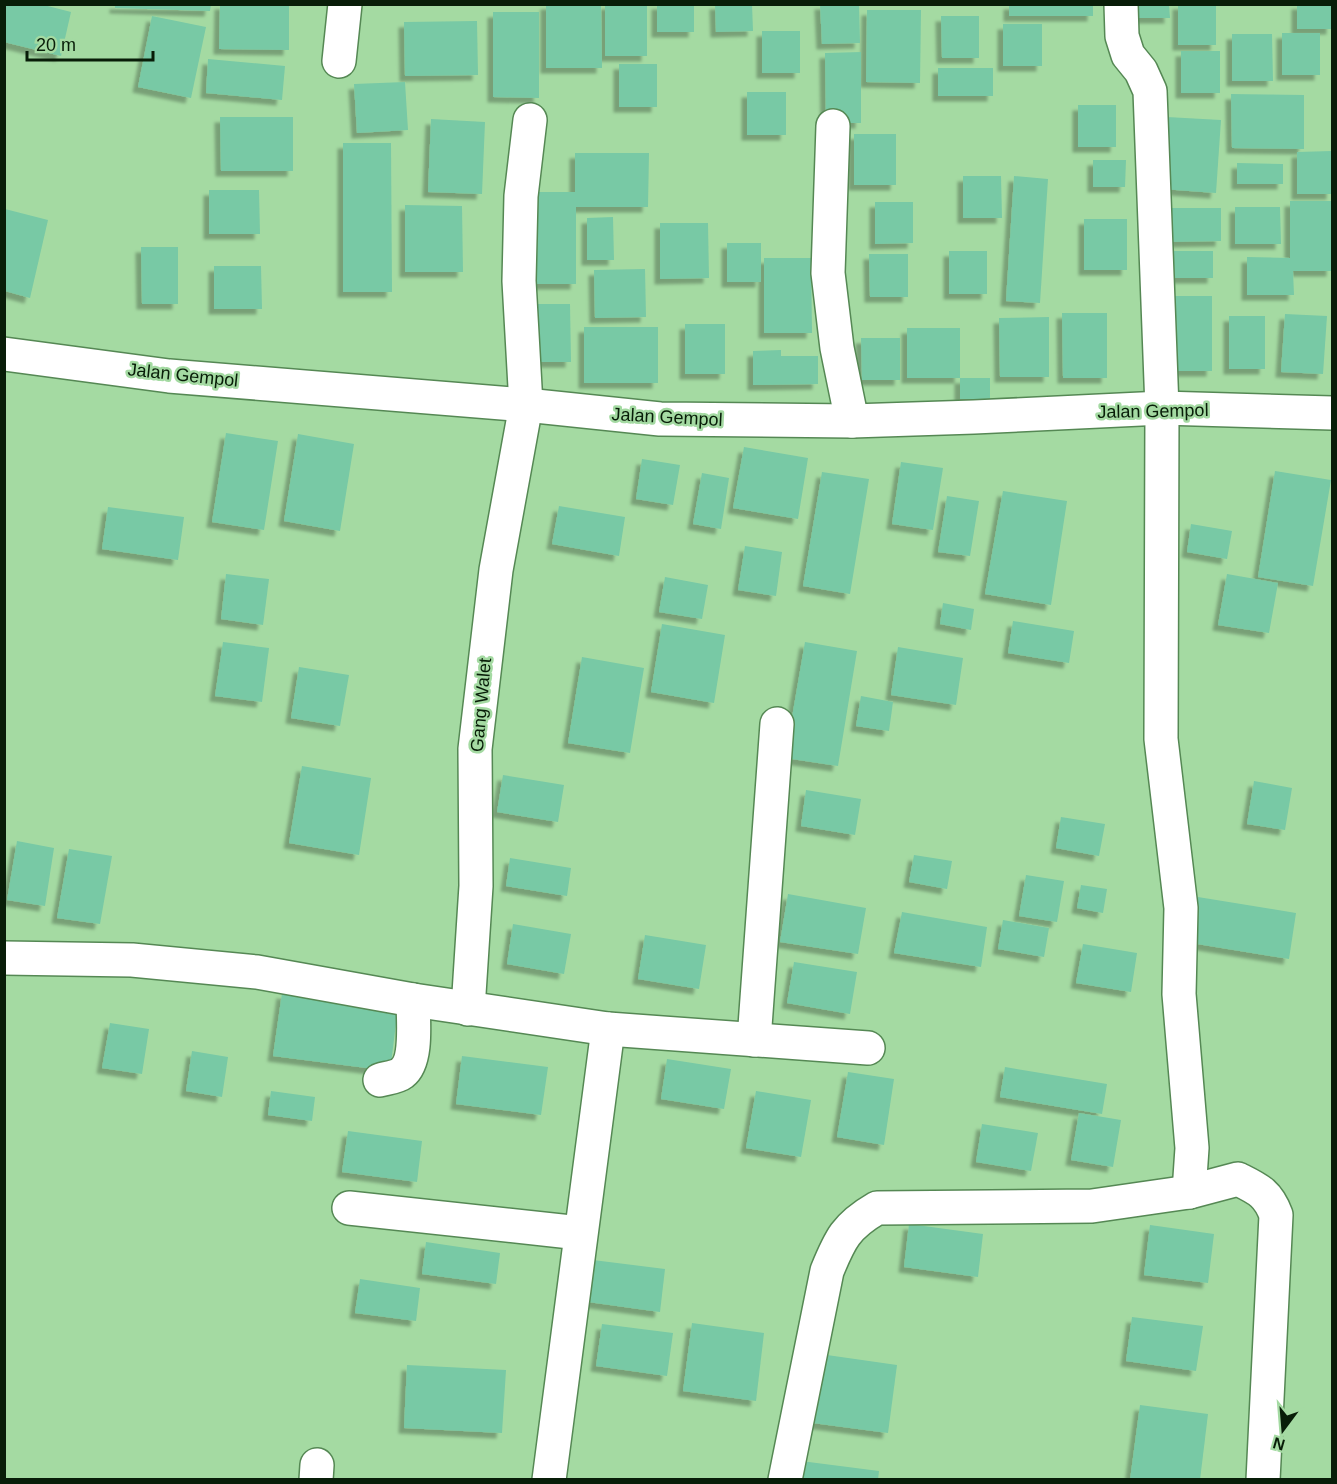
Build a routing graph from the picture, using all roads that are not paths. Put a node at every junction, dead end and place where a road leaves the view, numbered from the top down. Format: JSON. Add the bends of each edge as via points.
{"nodes":[{"id":1,"x":345,"y":4,"type":"edge"},
{"id":2,"x":1121,"y":4,"type":"edge"},
{"id":3,"x":339,"y":61,"type":"dead end"},
{"id":4,"x":530,"y":120,"type":"dead end"},
{"id":5,"x":833,"y":126,"type":"dead end"},
{"id":6,"x":4,"y":354,"type":"edge"},
{"id":7,"x":526,"y":405,"type":"junction"},
{"id":8,"x":1162,"y":408,"type":"junction"},
{"id":9,"x":1332,"y":413,"type":"edge"},
{"id":10,"x":852,"y":421,"type":"junction"},
{"id":11,"x":777,"y":724,"type":"dead end"},
{"id":12,"x":4,"y":958,"type":"edge"},
{"id":13,"x":413,"y":1000,"type":"junction"},
{"id":14,"x":468,"y":1009,"type":"junction"},
{"id":15,"x":608,"y":1029,"type":"junction"},
{"id":16,"x":754,"y":1040,"type":"junction"},
{"id":17,"x":868,"y":1048,"type":"dead end"},
{"id":18,"x":380,"y":1080,"type":"dead end"},
{"id":19,"x":1190,"y":1192,"type":"junction"},
{"id":20,"x":349,"y":1208,"type":"dead end"},
{"id":21,"x":580,"y":1233,"type":"junction"},
{"id":22,"x":549,"y":1479,"type":"edge"},
{"id":23,"x":785,"y":1479,"type":"edge"},
{"id":24,"x":1263,"y":1479,"type":"edge"}],
"edges":[{"from":1,"to":3,"type":"street"},
{"from":2,"to":8,"type":"street","via":[[1122,36],[1128,55],[1150,91]]},
{"from":4,"to":7,"type":"street","name":"Gang Walet","via":[[521,196],[519,281]]},
{"from":5,"to":10,"type":"street","via":[[828,273],[837,348]]},
{"from":6,"to":7,"type":"street","name":"Jalan Gempol","via":[[169,376]]},
{"from":7,"to":10,"type":"street","name":"Jalan Gempol","via":[[660,419]]},
{"from":7,"to":14,"type":"street","name":"Gang Walet","via":[[496,570],[475,749],[476,886]]},
{"from":8,"to":9,"type":"street","name":"Jalan Gempol"},
{"from":8,"to":10,"type":"street","name":"Jalan Gempol"},
{"from":8,"to":19,"type":"street","via":[[1161,739],[1181,908],[1179,994],[1192,1148]]},
{"from":11,"to":16,"type":"street"},
{"from":12,"to":13,"type":"street","via":[[132,960],[257,972]]},
{"from":13,"to":14,"type":"street"},
{"from":13,"to":18,"type":"street","via":[[413,1054],[401,1074]]},
{"from":14,"to":15,"type":"street"},
{"from":15,"to":16,"type":"street"},
{"from":15,"to":21,"type":"street"},
{"from":16,"to":17,"type":"street"},
{"from":19,"to":23,"type":"street","via":[[1092,1206],[877,1208],[858,1220],[840,1240],[827,1271]]},
{"from":19,"to":24,"type":"street","via":[[1238,1179],[1270,1198],[1276,1215]]},
{"from":20,"to":21,"type":"street"},
{"from":21,"to":22,"type":"street"}]}
